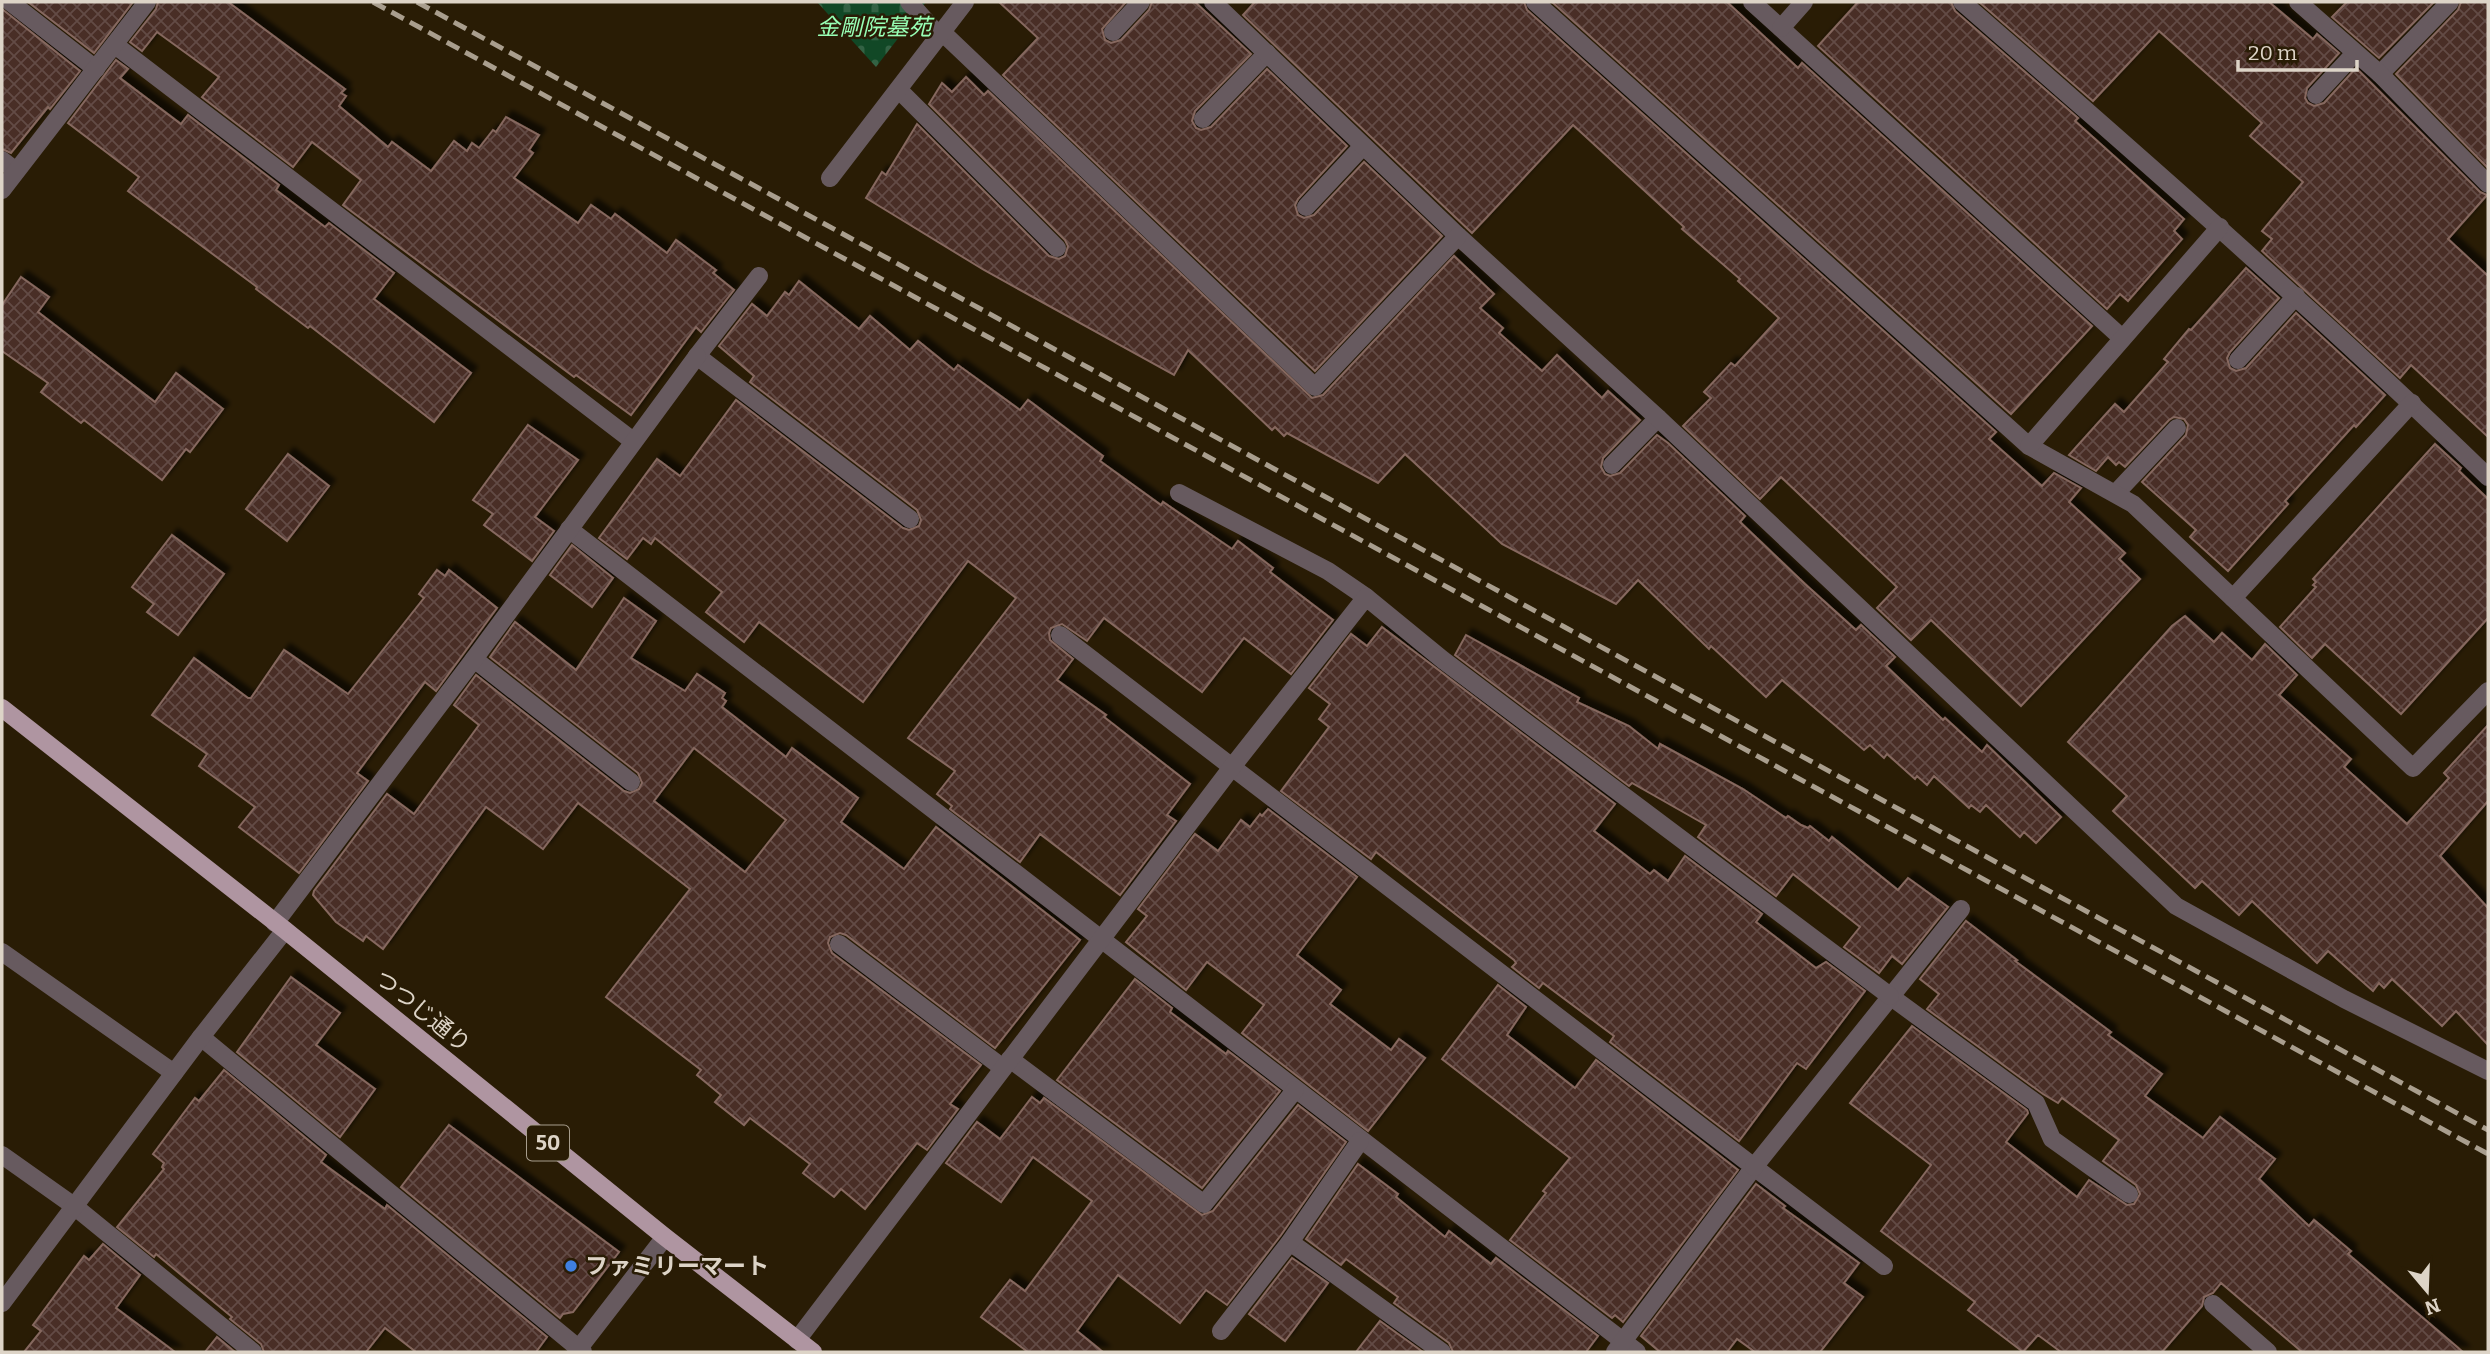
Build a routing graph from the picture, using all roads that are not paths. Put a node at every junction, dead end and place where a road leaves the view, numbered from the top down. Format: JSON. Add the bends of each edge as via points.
{"nodes":[{"id":1,"x":10,"y":2,"type":"edge"},
{"id":2,"x":147,"y":2,"type":"edge"},
{"id":3,"x":909,"y":2,"type":"edge"},
{"id":4,"x":965,"y":2,"type":"edge"},
{"id":5,"x":1141,"y":2,"type":"edge"},
{"id":6,"x":1213,"y":2,"type":"edge"},
{"id":7,"x":1535,"y":2,"type":"edge"},
{"id":8,"x":1752,"y":2,"type":"edge"},
{"id":9,"x":1804,"y":2,"type":"edge"},
{"id":10,"x":1962,"y":2,"type":"edge"},
{"id":11,"x":2298,"y":2,"type":"edge"},
{"id":12,"x":2450,"y":2,"type":"edge"},
{"id":13,"x":1781,"y":27,"type":"junction"},
{"id":14,"x":1113,"y":32,"type":"dead end"},
{"id":15,"x":941,"y":35,"type":"junction"},
{"id":16,"x":115,"y":45,"type":"junction"},
{"id":17,"x":1267,"y":53,"type":"junction"},
{"id":18,"x":2355,"y":53,"type":"junction"},
{"id":19,"x":96,"y":69,"type":"junction"},
{"id":20,"x":2380,"y":74,"type":"junction"},
{"id":21,"x":899,"y":90,"type":"junction"},
{"id":22,"x":2316,"y":95,"type":"dead end"},
{"id":23,"x":1203,"y":119,"type":"dead end"},
{"id":24,"x":1363,"y":146,"type":"junction"},
{"id":25,"x":2,"y":160,"type":"edge"},
{"id":26,"x":16,"y":171,"type":"junction"},
{"id":27,"x":830,"y":178,"type":"dead end"},
{"id":28,"x":2488,"y":184,"type":"edge"},
{"id":29,"x":2,"y":190,"type":"edge"},
{"id":30,"x":1306,"y":207,"type":"dead end"},
{"id":31,"x":2220,"y":227,"type":"junction"},
{"id":32,"x":1458,"y":236,"type":"junction"},
{"id":33,"x":1057,"y":248,"type":"dead end"},
{"id":34,"x":759,"y":276,"type":"dead end"},
{"id":35,"x":2296,"y":296,"type":"junction"},
{"id":36,"x":2122,"y":338,"type":"junction"},
{"id":37,"x":697,"y":356,"type":"junction"},
{"id":38,"x":2238,"y":360,"type":"dead end"},
{"id":39,"x":2412,"y":403,"type":"junction"},
{"id":40,"x":1658,"y":418,"type":"junction"},
{"id":41,"x":2177,"y":428,"type":"dead end"},
{"id":42,"x":633,"y":442,"type":"junction"},
{"id":43,"x":2029,"y":446,"type":"junction"},
{"id":44,"x":1612,"y":465,"type":"dead end"},
{"id":45,"x":2488,"y":477,"type":"edge"},
{"id":46,"x":2116,"y":493,"type":"junction"},
{"id":47,"x":1179,"y":494,"type":"dead end"},
{"id":48,"x":910,"y":519,"type":"dead end"},
{"id":49,"x":569,"y":529,"type":"junction"},
{"id":50,"x":1366,"y":597,"type":"junction"},
{"id":51,"x":2233,"y":598,"type":"junction"},
{"id":52,"x":1060,"y":635,"type":"dead end"},
{"id":53,"x":474,"y":659,"type":"junction"},
{"id":54,"x":2488,"y":691,"type":"edge"},
{"id":55,"x":2,"y":708,"type":"edge"},
{"id":56,"x":1232,"y":766,"type":"junction"},
{"id":57,"x":631,"y":782,"type":"dead end"},
{"id":58,"x":1961,"y":909,"type":"dead end"},
{"id":59,"x":280,"y":926,"type":"junction"},
{"id":60,"x":1100,"y":940,"type":"junction"},
{"id":61,"x":839,"y":944,"type":"dead end"},
{"id":62,"x":2,"y":952,"type":"edge"},
{"id":63,"x":1890,"y":996,"type":"junction"},
{"id":64,"x":201,"y":1037,"type":"junction"},
{"id":65,"x":1006,"y":1064,"type":"junction"},
{"id":66,"x":2488,"y":1071,"type":"edge"},
{"id":67,"x":174,"y":1073,"type":"junction"},
{"id":68,"x":1295,"y":1090,"type":"junction"},
{"id":69,"x":1360,"y":1141,"type":"junction"},
{"id":70,"x":2,"y":1155,"type":"edge"},
{"id":71,"x":1754,"y":1167,"type":"junction"},
{"id":72,"x":2129,"y":1194,"type":"dead end"},
{"id":73,"x":74,"y":1206,"type":"junction"},
{"id":74,"x":665,"y":1237,"type":"junction"},
{"id":75,"x":1290,"y":1242,"type":"junction"},
{"id":76,"x":1884,"y":1266,"type":"dead end"},
{"id":77,"x":2,"y":1303,"type":"edge"},
{"id":78,"x":2213,"y":1304,"type":"dead end"},
{"id":79,"x":1222,"y":1331,"type":"dead end"},
{"id":80,"x":797,"y":1340,"type":"junction"},
{"id":81,"x":1625,"y":1349,"type":"edge"},
{"id":82,"x":579,"y":1351,"type":"edge"},
{"id":83,"x":253,"y":1352,"type":"edge"},
{"id":84,"x":813,"y":1352,"type":"edge"},
{"id":85,"x":1441,"y":1352,"type":"edge"},
{"id":86,"x":2268,"y":1352,"type":"edge"}],
"edges":[{"from":1,"to":19,"type":"street"},
{"from":2,"to":16,"type":"street"},
{"from":3,"to":15,"type":"street"},
{"from":4,"to":15,"type":"street"},
{"from":5,"to":14,"type":"street"},
{"from":6,"to":17,"type":"street"},
{"from":7,"to":43,"type":"street"},
{"from":8,"to":13,"type":"street"},
{"from":9,"to":13,"type":"street"},
{"from":10,"to":31,"type":"street"},
{"from":11,"to":18,"type":"street"},
{"from":12,"to":20,"type":"street"},
{"from":13,"to":36,"type":"street"},
{"from":15,"to":21,"type":"street"},
{"from":15,"to":32,"type":"street","via":[[1315,387]]},
{"from":16,"to":19,"type":"street"},
{"from":16,"to":42,"type":"street"},
{"from":17,"to":23,"type":"street"},
{"from":17,"to":24,"type":"street"},
{"from":18,"to":20,"type":"street"},
{"from":18,"to":22,"type":"street"},
{"from":19,"to":26,"type":"street"},
{"from":20,"to":28,"type":"street"},
{"from":21,"to":27,"type":"street"},
{"from":21,"to":33,"type":"street"},
{"from":24,"to":30,"type":"street"},
{"from":24,"to":32,"type":"street"},
{"from":25,"to":26,"type":"street"},
{"from":26,"to":29,"type":"street"},
{"from":31,"to":35,"type":"street"},
{"from":31,"to":36,"type":"street"},
{"from":32,"to":40,"type":"street"},
{"from":34,"to":37,"type":"street"},
{"from":35,"to":38,"type":"street"},
{"from":35,"to":39,"type":"street"},
{"from":36,"to":43,"type":"street"},
{"from":37,"to":42,"type":"street"},
{"from":37,"to":48,"type":"street"},
{"from":39,"to":45,"type":"street"},
{"from":39,"to":51,"type":"street"},
{"from":40,"to":44,"type":"street"},
{"from":40,"to":66,"type":"street","via":[[2176,906],[2344,999]]},
{"from":41,"to":46,"type":"street"},
{"from":42,"to":49,"type":"street"},
{"from":43,"to":46,"type":"street"},
{"from":46,"to":51,"type":"street"},
{"from":47,"to":50,"type":"street","via":[[1328,571]]},
{"from":49,"to":53,"type":"street"},
{"from":49,"to":60,"type":"street"},
{"from":50,"to":56,"type":"street"},
{"from":50,"to":63,"type":"street"},
{"from":51,"to":54,"type":"street","via":[[2413,768]]},
{"from":52,"to":56,"type":"street"},
{"from":53,"to":57,"type":"street"},
{"from":53,"to":59,"type":"street"},
{"from":55,"to":59,"type":"main road","name":"つつじ通り","number":"50"},
{"from":56,"to":60,"type":"street"},
{"from":56,"to":71,"type":"street"},
{"from":58,"to":63,"type":"street"},
{"from":59,"to":64,"type":"street"},
{"from":59,"to":74,"type":"main road","name":"つつじ通り","number":"50"},
{"from":60,"to":65,"type":"street"},
{"from":60,"to":68,"type":"street"},
{"from":61,"to":65,"type":"street"},
{"from":62,"to":67,"type":"street"},
{"from":63,"to":71,"type":"street"},
{"from":63,"to":72,"type":"street","via":[[2036,1103],[2052,1139]]},
{"from":64,"to":67,"type":"street"},
{"from":64,"to":82,"type":"street"},
{"from":65,"to":68,"type":"street","via":[[1204,1205]]},
{"from":65,"to":80,"type":"street"},
{"from":67,"to":73,"type":"street"},
{"from":68,"to":69,"type":"street"},
{"from":69,"to":75,"type":"street"},
{"from":69,"to":81,"type":"street"},
{"from":70,"to":73,"type":"street"},
{"from":71,"to":76,"type":"street"},
{"from":71,"to":81,"type":"street"},
{"from":73,"to":77,"type":"street"},
{"from":73,"to":83,"type":"street"},
{"from":74,"to":80,"type":"main road","name":"つつじ通り","number":"50"},
{"from":74,"to":82,"type":"street"},
{"from":75,"to":79,"type":"street"},
{"from":75,"to":85,"type":"street"},
{"from":78,"to":86,"type":"street"},
{"from":80,"to":84,"type":"main road","name":"つつじ通り","number":"50"}]}
